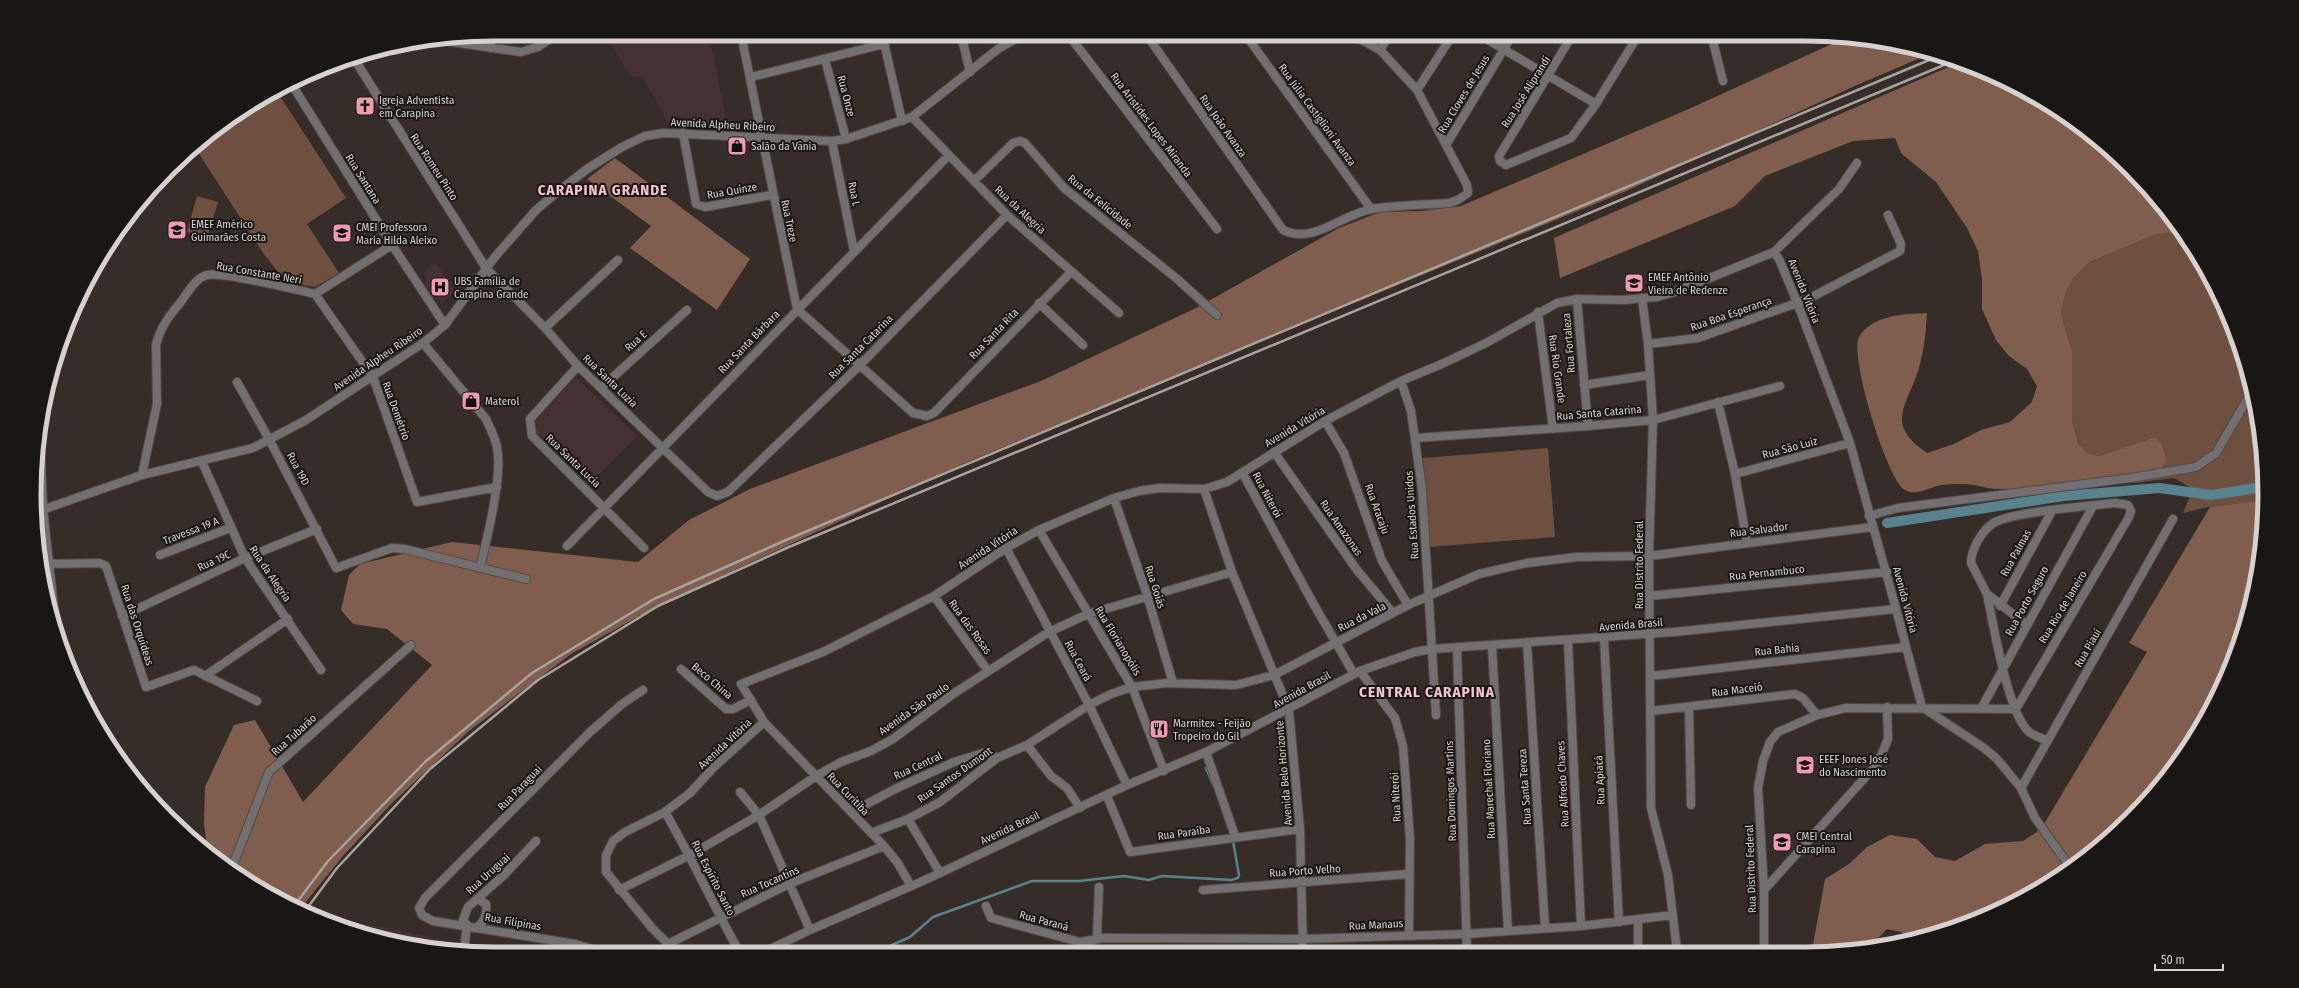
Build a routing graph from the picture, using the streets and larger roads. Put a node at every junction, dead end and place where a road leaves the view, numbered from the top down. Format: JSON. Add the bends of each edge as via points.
{"nodes":[{"id":1,"x":491,"y":41,"type":"edge"},
{"id":2,"x":547,"y":41,"type":"edge"},
{"id":3,"x":743,"y":41,"type":"edge"},
{"id":4,"x":883,"y":41,"type":"edge"},
{"id":5,"x":963,"y":41,"type":"edge"},
{"id":6,"x":1012,"y":41,"type":"edge"},
{"id":7,"x":1073,"y":41,"type":"edge"},
{"id":8,"x":1151,"y":41,"type":"edge"},
{"id":9,"x":1250,"y":41,"type":"edge"},
{"id":10,"x":1364,"y":41,"type":"edge"},
{"id":11,"x":1386,"y":41,"type":"edge"},
{"id":12,"x":1449,"y":41,"type":"edge"},
{"id":13,"x":1490,"y":41,"type":"edge"},
{"id":14,"x":1509,"y":41,"type":"edge"},
{"id":15,"x":1569,"y":41,"type":"edge"},
{"id":16,"x":1635,"y":41,"type":"edge"},
{"id":17,"x":1713,"y":41,"type":"edge"},
{"id":18,"x":456,"y":43,"type":"edge"},
{"id":19,"x":884,"y":44,"type":"junction"},
{"id":20,"x":491,"y":48,"type":"junction"},
{"id":21,"x":1504,"y":49,"type":"junction"},
{"id":22,"x":1380,"y":50,"type":"junction"},
{"id":23,"x":825,"y":59,"type":"junction"},
{"id":24,"x":356,"y":62,"type":"edge"},
{"id":25,"x":970,"y":72,"type":"junction"},
{"id":26,"x":1549,"y":75,"type":"junction"},
{"id":27,"x":751,"y":77,"type":"junction"},
{"id":28,"x":1723,"y":81,"type":"dead end"},
{"id":29,"x":294,"y":88,"type":"edge"},
{"id":30,"x":1418,"y":90,"type":"junction"},
{"id":31,"x":1596,"y":104,"type":"junction"},
{"id":32,"x":912,"y":117,"type":"junction"},
{"id":33,"x":902,"y":121,"type":"junction"},
{"id":34,"x":683,"y":133,"type":"junction"},
{"id":35,"x":761,"y":138,"type":"junction"},
{"id":36,"x":846,"y":139,"type":"junction"},
{"id":37,"x":832,"y":141,"type":"junction"},
{"id":38,"x":1446,"y":146,"type":"junction"},
{"id":39,"x":948,"y":156,"type":"junction"},
{"id":40,"x":1857,"y":163,"type":"dead end"},
{"id":41,"x":974,"y":181,"type":"junction"},
{"id":42,"x":772,"y":195,"type":"junction"},
{"id":43,"x":1371,"y":209,"type":"junction"},
{"id":44,"x":1007,"y":215,"type":"junction"},
{"id":45,"x":1888,"y":216,"type":"dead end"},
{"id":46,"x":1217,"y":229,"type":"dead end"},
{"id":47,"x":392,"y":245,"type":"junction"},
{"id":48,"x":854,"y":251,"type":"junction"},
{"id":49,"x":1774,"y":252,"type":"junction"},
{"id":50,"x":618,"y":260,"type":"dead end"},
{"id":51,"x":486,"y":268,"type":"junction"},
{"id":52,"x":1071,"y":272,"type":"junction"},
{"id":53,"x":316,"y":294,"type":"junction"},
{"id":54,"x":1642,"y":298,"type":"junction"},
{"id":55,"x":1577,"y":299,"type":"junction"},
{"id":56,"x":1797,"y":302,"type":"junction"},
{"id":57,"x":1039,"y":303,"type":"junction"},
{"id":58,"x":797,"y":309,"type":"junction"},
{"id":59,"x":687,"y":310,"type":"dead end"},
{"id":60,"x":1538,"y":312,"type":"junction"},
{"id":61,"x":1119,"y":313,"type":"dead end"},
{"id":62,"x":1217,"y":315,"type":"dead end"},
{"id":63,"x":445,"y":325,"type":"junction"},
{"id":64,"x":545,"y":328,"type":"junction"},
{"id":65,"x":423,"y":343,"type":"junction"},
{"id":66,"x":1648,"y":344,"type":"junction"},
{"id":67,"x":1083,"y":345,"type":"dead end"},
{"id":68,"x":578,"y":366,"type":"junction"},
{"id":69,"x":859,"y":366,"type":"junction"},
{"id":70,"x":1650,"y":375,"type":"junction"},
{"id":71,"x":373,"y":377,"type":"junction"},
{"id":72,"x":1402,"y":380,"type":"junction"},
{"id":73,"x":237,"y":382,"type":"dead end"},
{"id":74,"x":1584,"y":385,"type":"junction"},
{"id":75,"x":1780,"y":386,"type":"dead end"},
{"id":76,"x":601,"y":388,"type":"junction"},
{"id":77,"x":2248,"y":399,"type":"edge"},
{"id":78,"x":1718,"y":402,"type":"junction"},
{"id":79,"x":1653,"y":420,"type":"junction"},
{"id":80,"x":1324,"y":421,"type":"junction"},
{"id":81,"x":1588,"y":426,"type":"junction"},
{"id":82,"x":1553,"y":429,"type":"junction"},
{"id":83,"x":1416,"y":438,"type":"junction"},
{"id":84,"x":270,"y":441,"type":"junction"},
{"id":85,"x":1850,"y":443,"type":"junction"},
{"id":86,"x":663,"y":448,"type":"junction"},
{"id":87,"x":1274,"y":452,"type":"junction"},
{"id":88,"x":202,"y":462,"type":"junction"},
{"id":89,"x":1243,"y":474,"type":"junction"},
{"id":90,"x":1735,"y":474,"type":"junction"},
{"id":91,"x":142,"y":475,"type":"junction"},
{"id":92,"x":497,"y":487,"type":"junction"},
{"id":93,"x":1204,"y":489,"type":"junction"},
{"id":94,"x":728,"y":492,"type":"joint"},
{"id":95,"x":1114,"y":498,"type":"junction"},
{"id":96,"x":2093,"y":506,"type":"junction"},
{"id":97,"x":605,"y":507,"type":"junction"},
{"id":98,"x":42,"y":509,"type":"edge"},
{"id":99,"x":2052,"y":511,"type":"junction"},
{"id":100,"x":1869,"y":516,"type":"junction"},
{"id":101,"x":2173,"y":519,"type":"dead end"},
{"id":102,"x":1872,"y":527,"type":"junction"},
{"id":103,"x":230,"y":528,"type":"junction"},
{"id":104,"x":317,"y":529,"type":"junction"},
{"id":105,"x":1038,"y":530,"type":"junction"},
{"id":106,"x":43,"y":535,"type":"edge"},
{"id":107,"x":1747,"y":543,"type":"junction"},
{"id":108,"x":567,"y":546,"type":"dead end"},
{"id":109,"x":644,"y":548,"type":"dead end"},
{"id":110,"x":1006,"y":548,"type":"junction"},
{"id":111,"x":160,"y":555,"type":"dead end"},
{"id":112,"x":1649,"y":556,"type":"junction"},
{"id":113,"x":245,"y":558,"type":"junction"},
{"id":114,"x":48,"y":564,"type":"junction"},
{"id":115,"x":480,"y":568,"type":"junction"},
{"id":116,"x":1232,"y":572,"type":"junction"},
{"id":117,"x":1887,"y":572,"type":"junction"},
{"id":118,"x":526,"y":579,"type":"dead end"},
{"id":119,"x":51,"y":585,"type":"edge"},
{"id":120,"x":1429,"y":594,"type":"junction"},
{"id":121,"x":1987,"y":594,"type":"junction"},
{"id":122,"x":1147,"y":595,"type":"junction"},
{"id":123,"x":934,"y":596,"type":"junction"},
{"id":124,"x":1649,"y":596,"type":"junction"},
{"id":125,"x":1408,"y":605,"type":"junction"},
{"id":126,"x":2000,"y":606,"type":"junction"},
{"id":127,"x":1896,"y":609,"type":"junction"},
{"id":128,"x":1393,"y":613,"type":"junction"},
{"id":129,"x":1088,"y":614,"type":"junction"},
{"id":130,"x":122,"y":616,"type":"junction"},
{"id":131,"x":288,"y":620,"type":"junction"},
{"id":132,"x":2027,"y":626,"type":"junction"},
{"id":133,"x":1049,"y":632,"type":"junction"},
{"id":134,"x":1649,"y":634,"type":"junction"},
{"id":135,"x":1604,"y":638,"type":"junction"},
{"id":136,"x":1568,"y":641,"type":"junction"},
{"id":137,"x":1336,"y":642,"type":"junction"},
{"id":138,"x":1527,"y":643,"type":"junction"},
{"id":139,"x":411,"y":645,"type":"dead end"},
{"id":140,"x":1492,"y":646,"type":"junction"},
{"id":141,"x":1906,"y":647,"type":"junction"},
{"id":142,"x":1457,"y":648,"type":"junction"},
{"id":143,"x":1432,"y":649,"type":"junction"},
{"id":144,"x":2002,"y":668,"type":"junction"},
{"id":145,"x":681,"y":669,"type":"dead end"},
{"id":146,"x":321,"y":670,"type":"dead end"},
{"id":147,"x":988,"y":671,"type":"junction"},
{"id":148,"x":1357,"y":673,"type":"junction"},
{"id":149,"x":1274,"y":675,"type":"junction"},
{"id":150,"x":205,"y":676,"type":"junction"},
{"id":151,"x":1650,"y":676,"type":"junction"},
{"id":152,"x":1173,"y":683,"type":"junction"},
{"id":153,"x":1132,"y":687,"type":"junction"},
{"id":154,"x":643,"y":690,"type":"dead end"},
{"id":155,"x":751,"y":700,"type":"junction"},
{"id":156,"x":257,"y":701,"type":"dead end"},
{"id":157,"x":1089,"y":705,"type":"junction"},
{"id":158,"x":1689,"y":706,"type":"junction"},
{"id":159,"x":1887,"y":707,"type":"junction"},
{"id":160,"x":1982,"y":707,"type":"junction"},
{"id":161,"x":1922,"y":708,"type":"junction"},
{"id":162,"x":2016,"y":709,"type":"junction"},
{"id":163,"x":1289,"y":710,"type":"junction"},
{"id":164,"x":1651,"y":711,"type":"junction"},
{"id":165,"x":1436,"y":715,"type":"dead end"},
{"id":166,"x":1817,"y":715,"type":"junction"},
{"id":167,"x":764,"y":722,"type":"junction"},
{"id":168,"x":2048,"y":741,"type":"junction"},
{"id":169,"x":1027,"y":745,"type":"junction"},
{"id":170,"x":1206,"y":752,"type":"junction"},
{"id":171,"x":997,"y":758,"type":"junction"},
{"id":172,"x":1164,"y":771,"type":"junction"},
{"id":173,"x":816,"y":776,"type":"junction"},
{"id":174,"x":1128,"y":785,"type":"junction"},
{"id":175,"x":2021,"y":788,"type":"junction"},
{"id":176,"x":740,"y":792,"type":"dead end"},
{"id":177,"x":1107,"y":796,"type":"junction"},
{"id":178,"x":1691,"y":805,"type":"dead end"},
{"id":179,"x":1080,"y":808,"type":"junction"},
{"id":180,"x":665,"y":812,"type":"junction"},
{"id":181,"x":852,"y":812,"type":"junction"},
{"id":182,"x":759,"y":815,"type":"junction"},
{"id":183,"x":908,"y":819,"type":"junction"},
{"id":184,"x":1300,"y":829,"type":"junction"},
{"id":185,"x":871,"y":833,"type":"junction"},
{"id":186,"x":1235,"y":836,"type":"junction"},
{"id":187,"x":536,"y":841,"type":"dead end"},
{"id":188,"x":884,"y":846,"type":"junction"},
{"id":189,"x":690,"y":855,"type":"junction"},
{"id":190,"x":233,"y":864,"type":"edge"},
{"id":191,"x":2067,"y":864,"type":"edge"},
{"id":192,"x":940,"y":873,"type":"junction"},
{"id":193,"x":1409,"y":874,"type":"junction"},
{"id":194,"x":791,"y":883,"type":"junction"},
{"id":195,"x":1303,"y":883,"type":"junction"},
{"id":196,"x":911,"y":886,"type":"junction"},
{"id":197,"x":1099,"y":887,"type":"dead end"},
{"id":198,"x":619,"y":890,"type":"junction"},
{"id":199,"x":1202,"y":890,"type":"dead end"},
{"id":200,"x":1764,"y":890,"type":"junction"},
{"id":201,"x":478,"y":899,"type":"junction"},
{"id":202,"x":986,"y":906,"type":"dead end"},
{"id":203,"x":419,"y":908,"type":"joint"},
{"id":204,"x":1673,"y":915,"type":"junction"},
{"id":205,"x":720,"y":917,"type":"junction"},
{"id":206,"x":1638,"y":919,"type":"junction"},
{"id":207,"x":1619,"y":922,"type":"junction"},
{"id":208,"x":467,"y":925,"type":"junction"},
{"id":209,"x":1581,"y":926,"type":"junction"},
{"id":210,"x":478,"y":927,"type":"junction"},
{"id":211,"x":1545,"y":928,"type":"junction"},
{"id":212,"x":810,"y":930,"type":"junction"},
{"id":213,"x":1508,"y":931,"type":"junction"},
{"id":214,"x":1409,"y":934,"type":"junction"},
{"id":215,"x":1467,"y":934,"type":"junction"},
{"id":216,"x":1097,"y":938,"type":"junction"},
{"id":217,"x":1302,"y":939,"type":"junction"},
{"id":218,"x":1080,"y":942,"type":"junction"},
{"id":219,"x":668,"y":944,"type":"junction"},
{"id":220,"x":465,"y":946,"type":"edge"},
{"id":221,"x":585,"y":947,"type":"edge"},
{"id":222,"x":669,"y":947,"type":"edge"},
{"id":223,"x":737,"y":947,"type":"edge"},
{"id":224,"x":775,"y":947,"type":"edge"},
{"id":225,"x":1090,"y":947,"type":"edge"},
{"id":226,"x":1303,"y":947,"type":"edge"},
{"id":227,"x":1467,"y":947,"type":"edge"},
{"id":228,"x":1638,"y":947,"type":"edge"},
{"id":229,"x":1676,"y":947,"type":"edge"},
{"id":230,"x":1764,"y":947,"type":"edge"}],
"edges":[{"from":1,"to":20,"type":"street"},
{"from":2,"to":20,"type":"street","via":[[538,47],[521,52]]},
{"from":3,"to":27,"type":"street","name":"Rua Treze"},
{"from":4,"to":19,"type":"street"},
{"from":5,"to":25,"type":"street"},
{"from":6,"to":25,"type":"street","name":"Avenida Alpheu Ribeiro"},
{"from":7,"to":46,"type":"street","name":"Rua Aristides Lopes Miranda"},
{"from":8,"to":43,"type":"street","name":"Rua João Avanza","via":[[1283,230],[1293,235],[1306,235]]},
{"from":9,"to":43,"type":"street","name":"Rua Júlia Castiglioni Avanza"},
{"from":10,"to":22,"type":"street"},
{"from":11,"to":22,"type":"street"},
{"from":12,"to":30,"type":"street"},
{"from":13,"to":21,"type":"street"},
{"from":14,"to":21,"type":"street","name":"Rua Cloves de Jesus"},
{"from":15,"to":26,"type":"street","name":"Rua José Aliprandi"},
{"from":16,"to":31,"type":"street"},
{"from":17,"to":28,"type":"street"},
{"from":18,"to":20,"type":"street"},
{"from":19,"to":23,"type":"street"},
{"from":19,"to":33,"type":"street"},
{"from":21,"to":26,"type":"street"},
{"from":21,"to":38,"type":"street","name":"Rua Cloves de Jesus"},
{"from":22,"to":30,"type":"street"},
{"from":23,"to":27,"type":"street"},
{"from":23,"to":36,"type":"street","name":"Rua Onze"},
{"from":24,"to":51,"type":"street","name":"Rua Romeu Pinto"},
{"from":25,"to":32,"type":"street","name":"Avenida Alpheu Ribeiro"},
{"from":26,"to":31,"type":"street"},
{"from":26,"to":31,"type":"street","name":"Rua José Aliprandi","via":[[1499,156],[1500,161],[1506,165],[1571,138]]},
{"from":27,"to":35,"type":"street","name":"Rua Treze"},
{"from":29,"to":47,"type":"street","name":"Rua Santana"},
{"from":30,"to":38,"type":"street"},
{"from":32,"to":33,"type":"street","name":"Avenida Alpheu Ribeiro"},
{"from":32,"to":39,"type":"street","name":"Rua da Alegria"},
{"from":33,"to":36,"type":"street","name":"Avenida Alpheu Ribeiro"},
{"from":34,"to":35,"type":"street","name":"Avenida Alpheu Ribeiro"},
{"from":34,"to":42,"type":"street","name":"Rua Quinze","via":[[696,204],[705,207]]},
{"from":34,"to":51,"type":"street","name":"Avenida Alpheu Ribeiro","via":[[645,136],[587,169],[536,210]]},
{"from":35,"to":37,"type":"street","name":"Avenida Alpheu Ribeiro"},
{"from":35,"to":42,"type":"street","name":"Rua Treze"},
{"from":36,"to":37,"type":"street","name":"Avenida Alpheu Ribeiro"},
{"from":37,"to":48,"type":"street","name":"Rua L"},
{"from":38,"to":43,"type":"street","via":[[1467,185],[1468,193],[1458,200]]},
{"from":39,"to":41,"type":"street","name":"Rua da Alegria"},
{"from":39,"to":48,"type":"street","name":"Rua Santa Bárbara"},
{"from":40,"to":49,"type":"street","via":[[1840,189]]},
{"from":41,"to":44,"type":"street","name":"Rua da Alegria"},
{"from":41,"to":62,"type":"street","name":"Rua da Felicidade","via":[[1013,143],[1025,143],[1064,188],[1176,278]]},
{"from":42,"to":58,"type":"street","name":"Rua Treze"},
{"from":44,"to":52,"type":"street","name":"Rua da Alegria"},
{"from":44,"to":69,"type":"street","name":"Rua Santa Catarina"},
{"from":45,"to":56,"type":"street","name":"Rua Boa Esperança","via":[[1901,244],[1900,251],[1823,293]]},
{"from":47,"to":53,"type":"street"},
{"from":47,"to":63,"type":"street","name":"Rua Santana"},
{"from":48,"to":58,"type":"street","name":"Rua Santa Bárbara"},
{"from":49,"to":54,"type":"street","name":"Avenida Vitória","via":[[1675,292]]},
{"from":49,"to":56,"type":"street","name":"Avenida Vitória"},
{"from":50,"to":64,"type":"street"},
{"from":51,"to":63,"type":"street","name":"Avenida Alpheu Ribeiro"},
{"from":51,"to":64,"type":"street","name":"Rua Santa Luzia"},
{"from":52,"to":57,"type":"street","name":"Rua Santa Rita"},
{"from":52,"to":61,"type":"street","name":"Rua da Alegria"},
{"from":53,"to":71,"type":"street","name":"Rua Demétrio"},
{"from":53,"to":91,"type":"street","name":"Rua Constante Neri","via":[[220,275],[207,275],[197,281],[168,318],[158,336],[157,404]]},
{"from":54,"to":55,"type":"street","name":"Avenida Vitória"},
{"from":54,"to":66,"type":"street","name":"Rua Distrito Federal"},
{"from":55,"to":60,"type":"street","name":"Avenida Vitória","via":[[1557,303]]},
{"from":55,"to":74,"type":"street","name":"Rua Fortaleza"},
{"from":56,"to":66,"type":"street","name":"Rua Boa Esperança","via":[[1698,338]]},
{"from":56,"to":85,"type":"street","name":"Avenida Vitória"},
{"from":57,"to":67,"type":"street"},
{"from":57,"to":69,"type":"street","name":"Rua Santa Rita","via":[[934,413],[927,416],[913,413]]},
{"from":58,"to":69,"type":"street"},
{"from":58,"to":86,"type":"street","name":"Rua Santa Bárbara"},
{"from":59,"to":76,"type":"street","name":"Rua E"},
{"from":60,"to":72,"type":"street","name":"Avenida Vitória","via":[[1488,342]]},
{"from":60,"to":82,"type":"street","name":"Rua Rio Grande"},
{"from":63,"to":65,"type":"street","name":"Avenida Alpheu Ribeiro"},
{"from":64,"to":68,"type":"street","name":"Rua Santa Luzia"},
{"from":65,"to":71,"type":"street","name":"Avenida Alpheu Ribeiro"},
{"from":65,"to":92,"type":"street","via":[[486,419],[498,449]]},
{"from":66,"to":70,"type":"street","name":"Rua Distrito Federal"},
{"from":68,"to":76,"type":"street","name":"Rua Santa Luzia"},
{"from":68,"to":97,"type":"street","name":"Rua Santa Lucia","via":[[530,419],[532,436]]},
{"from":69,"to":94,"type":"street","name":"Rua Santa Catarina"},
{"from":70,"to":74,"type":"street","name":"Rua Fortaleza"},
{"from":70,"to":79,"type":"street","name":"Rua Distrito Federal"},
{"from":71,"to":84,"type":"street","name":"Avenida Alpheu Ribeiro"},
{"from":71,"to":92,"type":"street","name":"Rua Demétrio","via":[[417,502]]},
{"from":72,"to":80,"type":"street","name":"Avenida Vitória"},
{"from":72,"to":83,"type":"street","name":"Rua Estados Unidos"},
{"from":73,"to":84,"type":"street","name":"Rua 19D"},
{"from":74,"to":81,"type":"street","name":"Rua Fortaleza"},
{"from":75,"to":78,"type":"street","name":"Rua Santa Catarina"},
{"from":76,"to":86,"type":"street","name":"Rua Santa Luzia"},
{"from":77,"to":100,"type":"street","via":[[2216,453],[2196,466],[2131,478],[1898,508]]},
{"from":78,"to":79,"type":"street","name":"Rua Santa Catarina"},
{"from":78,"to":90,"type":"street"},
{"from":79,"to":81,"type":"street","name":"Rua Santa Catarina"},
{"from":79,"to":112,"type":"street","name":"Rua Distrito Federal"},
{"from":80,"to":87,"type":"street","name":"Avenida Vitória"},
{"from":80,"to":125,"type":"street","name":"Rua Aracaju","via":[[1344,453],[1382,560]]},
{"from":81,"to":82,"type":"street","name":"Rua Santa Catarina"},
{"from":82,"to":83,"type":"street","name":"Rua Santa Catarina"},
{"from":83,"to":120,"type":"street","name":"Rua Estados Unidos"},
{"from":84,"to":88,"type":"street","name":"Avenida Alpheu Ribeiro"},
{"from":84,"to":104,"type":"street","name":"Rua 19D"},
{"from":85,"to":90,"type":"street","name":"Rua São Luiz"},
{"from":85,"to":100,"type":"street","name":"Avenida Vitória"},
{"from":86,"to":94,"type":"street","name":"Rua Santa Luzia","via":[[708,492],[717,496]]},
{"from":86,"to":97,"type":"street","name":"Rua Santa Bárbara"},
{"from":87,"to":89,"type":"street","name":"Avenida Vitória"},
{"from":87,"to":128,"type":"street","name":"Rua Amazonas","via":[[1357,570]]},
{"from":88,"to":91,"type":"street","name":"Avenida Alpheu Ribeiro"},
{"from":88,"to":103,"type":"street","name":"Rua da Alegria"},
{"from":89,"to":93,"type":"street","name":"Avenida Vitória","via":[[1217,487]]},
{"from":89,"to":137,"type":"street","name":"Rua Niterói"},
{"from":90,"to":107,"type":"street"},
{"from":91,"to":98,"type":"street","name":"Avenida Alpheu Ribeiro"},
{"from":92,"to":115,"type":"street"},
{"from":93,"to":95,"type":"street","name":"Avenida Vitória","via":[[1160,488]]},
{"from":93,"to":116,"type":"street","name":"Avenida Belo Horizonte"},
{"from":95,"to":105,"type":"street","name":"Avenida Vitória"},
{"from":95,"to":122,"type":"street","name":"Rua Goiás"},
{"from":96,"to":99,"type":"street"},
{"from":96,"to":132,"type":"street","name":"Rua Porto Seguro"},
{"from":96,"to":162,"type":"street","name":"Rua Rio de Janeiro","via":[[2123,503],[2131,508],[2130,517]]},
{"from":97,"to":108,"type":"street","name":"Rua Santa Bárbara"},
{"from":97,"to":109,"type":"street","name":"Rua Santa Lucia"},
{"from":99,"to":121,"type":"street","via":[[2012,516],[1991,524],[1971,557],[1973,570]]},
{"from":99,"to":126,"type":"street","name":"Rua Palmas"},
{"from":100,"to":102,"type":"street","name":"Avenida Vitória"},
{"from":101,"to":168,"type":"street","name":"Rua Piauí"},
{"from":102,"to":107,"type":"street","name":"Rua Salvador"},
{"from":102,"to":117,"type":"street","name":"Avenida Vitória"},
{"from":103,"to":111,"type":"street","name":"Travessa 19 A"},
{"from":103,"to":113,"type":"street","name":"Rua da Alegria"},
{"from":104,"to":113,"type":"street","name":"Rua 19C"},
{"from":104,"to":115,"type":"street","name":"Rua 19D","via":[[336,568],[392,548]]},
{"from":105,"to":110,"type":"street","name":"Avenida Vitória"},
{"from":105,"to":129,"type":"street","name":"Rua Florianopólis"},
{"from":106,"to":114,"type":"street"},
{"from":107,"to":112,"type":"street","name":"Rua Salvador"},
{"from":110,"to":123,"type":"street","name":"Avenida Vitória"},
{"from":110,"to":133,"type":"street","name":"Rua Ceará"},
{"from":112,"to":120,"type":"street","name":"Rua da Vala","via":[[1577,557],[1528,563],[1479,574]]},
{"from":112,"to":124,"type":"street","name":"Rua Distrito Federal"},
{"from":113,"to":130,"type":"street","name":"Rua 19C"},
{"from":113,"to":131,"type":"street","name":"Rua da Alegria"},
{"from":114,"to":119,"type":"street"},
{"from":114,"to":130,"type":"street","name":"Rua das Orquídeas","via":[[100,563],[106,566]]},
{"from":115,"to":118,"type":"street"},
{"from":116,"to":122,"type":"street","name":"Avenida São Paulo"},
{"from":116,"to":149,"type":"street","name":"Avenida Belo Horizonte"},
{"from":117,"to":124,"type":"street","name":"Rua Pernambuco"},
{"from":117,"to":127,"type":"street","name":"Avenida Vitória"},
{"from":120,"to":125,"type":"street","name":"Rua da Vala"},
{"from":120,"to":143,"type":"street","name":"Rua Estados Unidos"},
{"from":121,"to":126,"type":"street"},
{"from":121,"to":144,"type":"street"},
{"from":122,"to":129,"type":"street","name":"Avenida São Paulo"},
{"from":122,"to":152,"type":"street","name":"Rua Goiás"},
{"from":123,"to":147,"type":"street","name":"Rua das Rosas"},
{"from":123,"to":155,"type":"street","name":"Avenida Vitória","via":[[823,652],[741,684]]},
{"from":124,"to":134,"type":"street","name":"Rua Distrito Federal"},
{"from":125,"to":128,"type":"street","name":"Rua da Vala"},
{"from":126,"to":132,"type":"street"},
{"from":127,"to":134,"type":"street","name":"Avenida Brasil"},
{"from":127,"to":141,"type":"street","name":"Avenida Vitória"},
{"from":128,"to":137,"type":"street","name":"Rua da Vala"},
{"from":129,"to":133,"type":"street","name":"Avenida São Paulo"},
{"from":129,"to":153,"type":"street","name":"Rua Florianopólis"},
{"from":130,"to":150,"type":"street","name":"Rua das Orquídeas","via":[[146,687],[194,670]]},
{"from":131,"to":146,"type":"street","name":"Rua da Alegria"},
{"from":131,"to":150,"type":"street"},
{"from":132,"to":144,"type":"street","name":"Rua Porto Seguro"},
{"from":133,"to":147,"type":"street","name":"Avenida São Paulo"},
{"from":133,"to":157,"type":"street","name":"Rua Ceará"},
{"from":134,"to":135,"type":"street","name":"Avenida Brasil"},
{"from":134,"to":151,"type":"street","name":"Rua Distrito Federal"},
{"from":135,"to":136,"type":"street","name":"Avenida Brasil"},
{"from":135,"to":207,"type":"street","name":"Rua Apiacá"},
{"from":136,"to":138,"type":"street","name":"Avenida Brasil"},
{"from":136,"to":209,"type":"street","name":"Rua Alfredo Chaves"},
{"from":137,"to":148,"type":"street","name":"Rua Niterói"},
{"from":137,"to":149,"type":"street","name":"Rua da Vala"},
{"from":138,"to":140,"type":"street","name":"Avenida Brasil"},
{"from":138,"to":211,"type":"street","name":"Rua Santa Tereza"},
{"from":139,"to":190,"type":"street","name":"Rua Tubarão","via":[[269,772]]},
{"from":140,"to":142,"type":"street","name":"Avenida Brasil"},
{"from":140,"to":213,"type":"street","name":"Rua Marechal Floriano"},
{"from":141,"to":151,"type":"street","name":"Rua Bahia"},
{"from":141,"to":161,"type":"street","name":"Avenida Vitória"},
{"from":142,"to":143,"type":"street","name":"Avenida Brasil"},
{"from":142,"to":215,"type":"street","name":"Rua Domingos Martins"},
{"from":143,"to":148,"type":"street","name":"Avenida Brasil","via":[[1415,652]]},
{"from":143,"to":165,"type":"street","name":"Rua Estados Unidos"},
{"from":144,"to":160,"type":"street","name":"Rua Porto Seguro"},
{"from":144,"to":162,"type":"street"},
{"from":145,"to":155,"type":"street","name":"Beco China","via":[[726,709],[733,709]]},
{"from":147,"to":173,"type":"street","name":"Avenida São Paulo","via":[[893,739]]},
{"from":148,"to":163,"type":"street","name":"Avenida Brasil"},
{"from":148,"to":193,"type":"street","name":"Rua Niterói","via":[[1395,718],[1400,731],[1406,774],[1410,839]]},
{"from":149,"to":152,"type":"street","name":"Rua da Vala","via":[[1236,685]]},
{"from":149,"to":163,"type":"street","name":"Avenida Belo Horizonte"},
{"from":150,"to":156,"type":"street","name":"Rua das Orquídeas"},
{"from":151,"to":164,"type":"street","name":"Rua Distrito Federal"},
{"from":152,"to":153,"type":"street","name":"Rua da Vala"},
{"from":153,"to":157,"type":"street","name":"Rua da Vala"},
{"from":153,"to":172,"type":"street","name":"Rua Florianopólis"},
{"from":154,"to":203,"type":"street","name":"Rua Paraguai","via":[[622,704],[589,733],[425,898]]},
{"from":155,"to":167,"type":"street","name":"Avenida Vitória"},
{"from":157,"to":169,"type":"street","name":"Rua Santos Dumont"},
{"from":157,"to":174,"type":"street","name":"Rua Ceará"},
{"from":158,"to":164,"type":"street","name":"Rua Maceió"},
{"from":158,"to":166,"type":"street","name":"Rua Maceió","via":[[1795,694],[1803,698]]},
{"from":158,"to":178,"type":"street"},
{"from":159,"to":161,"type":"street","name":"Rua Distrito Federal"},
{"from":159,"to":166,"type":"street","name":"Rua Distrito Federal","via":[[1846,708]]},
{"from":159,"to":200,"type":"street","via":[[1888,739],[1878,763]]},
{"from":160,"to":161,"type":"street","name":"Rua Distrito Federal"},
{"from":160,"to":162,"type":"street","name":"Rua Distrito Federal"},
{"from":161,"to":175,"type":"street","via":[[1991,753]]},
{"from":162,"to":168,"type":"street","via":[[2022,724],[2029,732]]},
{"from":163,"to":170,"type":"street","name":"Avenida Brasil"},
{"from":163,"to":184,"type":"street","name":"Avenida Belo Horizonte"},
{"from":164,"to":204,"type":"street","name":"Rua Distrito Federal","via":[[1651,808],[1668,875]]},
{"from":166,"to":200,"type":"street","name":"Rua Distrito Federal","via":[[1778,732],[1770,742],[1763,761],[1758,788]]},
{"from":167,"to":173,"type":"street","name":"Rua Curitiba"},
{"from":167,"to":180,"type":"street","name":"Avenida Vitória","via":[[714,767],[690,793]]},
{"from":168,"to":175,"type":"street","name":"Rua Piauí"},
{"from":169,"to":171,"type":"street","name":"Rua Santos Dumont"},
{"from":169,"to":179,"type":"street","via":[[1051,776],[1067,788]]},
{"from":170,"to":172,"type":"street","name":"Avenida Brasil"},
{"from":170,"to":186,"type":"street"},
{"from":171,"to":181,"type":"street","name":"Rua Central","via":[[983,753],[954,762],[894,789]]},
{"from":171,"to":183,"type":"street","name":"Rua Santos Dumont","via":[[940,802]]},
{"from":172,"to":174,"type":"street","name":"Avenida Brasil"},
{"from":173,"to":181,"type":"street","name":"Rua Curitiba"},
{"from":173,"to":182,"type":"street","name":"Avenida São Paulo"},
{"from":174,"to":177,"type":"street","name":"Avenida Brasil"},
{"from":175,"to":191,"type":"street","via":[[2035,818]]},
{"from":176,"to":182,"type":"street"},
{"from":177,"to":179,"type":"street","name":"Avenida Brasil"},
{"from":177,"to":186,"type":"street","name":"Rua Paraíba","via":[[1130,852]]},
{"from":179,"to":192,"type":"street","name":"Avenida Brasil"},
{"from":180,"to":189,"type":"street","name":"Rua Espírito Santo"},
{"from":180,"to":198,"type":"street","name":"Avenida Vitória","via":[[625,832],[609,846],[604,865]]},
{"from":181,"to":185,"type":"street","name":"Rua Curitiba"},
{"from":182,"to":189,"type":"street","name":"Avenida São Paulo"},
{"from":182,"to":194,"type":"street"},
{"from":183,"to":185,"type":"street","name":"Rua Santos Dumont"},
{"from":183,"to":192,"type":"street"},
{"from":184,"to":186,"type":"street","name":"Rua Paraíba"},
{"from":184,"to":195,"type":"street","name":"Avenida Belo Horizonte"},
{"from":185,"to":188,"type":"street","name":"Rua Curitiba"},
{"from":187,"to":201,"type":"street","name":"Rua Uruguai"},
{"from":188,"to":194,"type":"street","name":"Rua Tocantins"},
{"from":188,"to":196,"type":"street","name":"Rua Curitiba"},
{"from":189,"to":198,"type":"street","name":"Avenida São Paulo"},
{"from":189,"to":205,"type":"street","name":"Rua Espírito Santo"},
{"from":192,"to":196,"type":"street","name":"Avenida Brasil"},
{"from":193,"to":195,"type":"street","name":"Rua Porto Velho"},
{"from":193,"to":214,"type":"street","name":"Rua Niterói"},
{"from":194,"to":205,"type":"street","name":"Rua Tocantins"},
{"from":194,"to":212,"type":"street"},
{"from":195,"to":199,"type":"street","name":"Rua Porto Velho"},
{"from":195,"to":217,"type":"street","name":"Avenida Belo Horizonte"},
{"from":196,"to":212,"type":"street","name":"Avenida Brasil"},
{"from":197,"to":216,"type":"street"},
{"from":198,"to":219,"type":"street","name":"Avenida Vitória"},
{"from":200,"to":230,"type":"street","name":"Rua Distrito Federal"},
{"from":201,"to":208,"type":"street","name":"Rua Uruguai","via":[[464,914],[463,920]]},
{"from":201,"to":210,"type":"street","via":[[486,904],[487,910],[484,921]]},
{"from":202,"to":218,"type":"street","name":"Rua Paraná","via":[[991,918]]},
{"from":203,"to":208,"type":"street","name":"Rua Filipinas","via":[[422,915],[433,921]]},
{"from":204,"to":206,"type":"street","name":"Rua Manaus"},
{"from":204,"to":229,"type":"street","name":"Rua Distrito Federal"},
{"from":205,"to":219,"type":"street","name":"Rua Tocantins"},
{"from":205,"to":223,"type":"street","name":"Rua Espírito Santo"},
{"from":206,"to":207,"type":"street","name":"Rua Manaus"},
{"from":206,"to":228,"type":"street"},
{"from":207,"to":209,"type":"street","name":"Rua Manaus"},
{"from":208,"to":210,"type":"street","name":"Rua Filipinas"},
{"from":208,"to":220,"type":"street"},
{"from":209,"to":211,"type":"street","name":"Rua Manaus"},
{"from":210,"to":221,"type":"street","name":"Rua Filipinas"},
{"from":211,"to":213,"type":"street","name":"Rua Manaus"},
{"from":212,"to":224,"type":"street","name":"Avenida Brasil"},
{"from":213,"to":215,"type":"street","name":"Rua Manaus"},
{"from":214,"to":215,"type":"street","name":"Rua Manaus"},
{"from":214,"to":217,"type":"street","name":"Rua Manaus"},
{"from":215,"to":227,"type":"street","name":"Rua Domingos Martins"},
{"from":216,"to":217,"type":"street","name":"Rua Manaus"},
{"from":216,"to":218,"type":"street","name":"Rua Manaus"},
{"from":217,"to":226,"type":"street","name":"Avenida Belo Horizonte"},
{"from":218,"to":225,"type":"street","name":"Rua Paraná"},
{"from":219,"to":222,"type":"street"}]}
